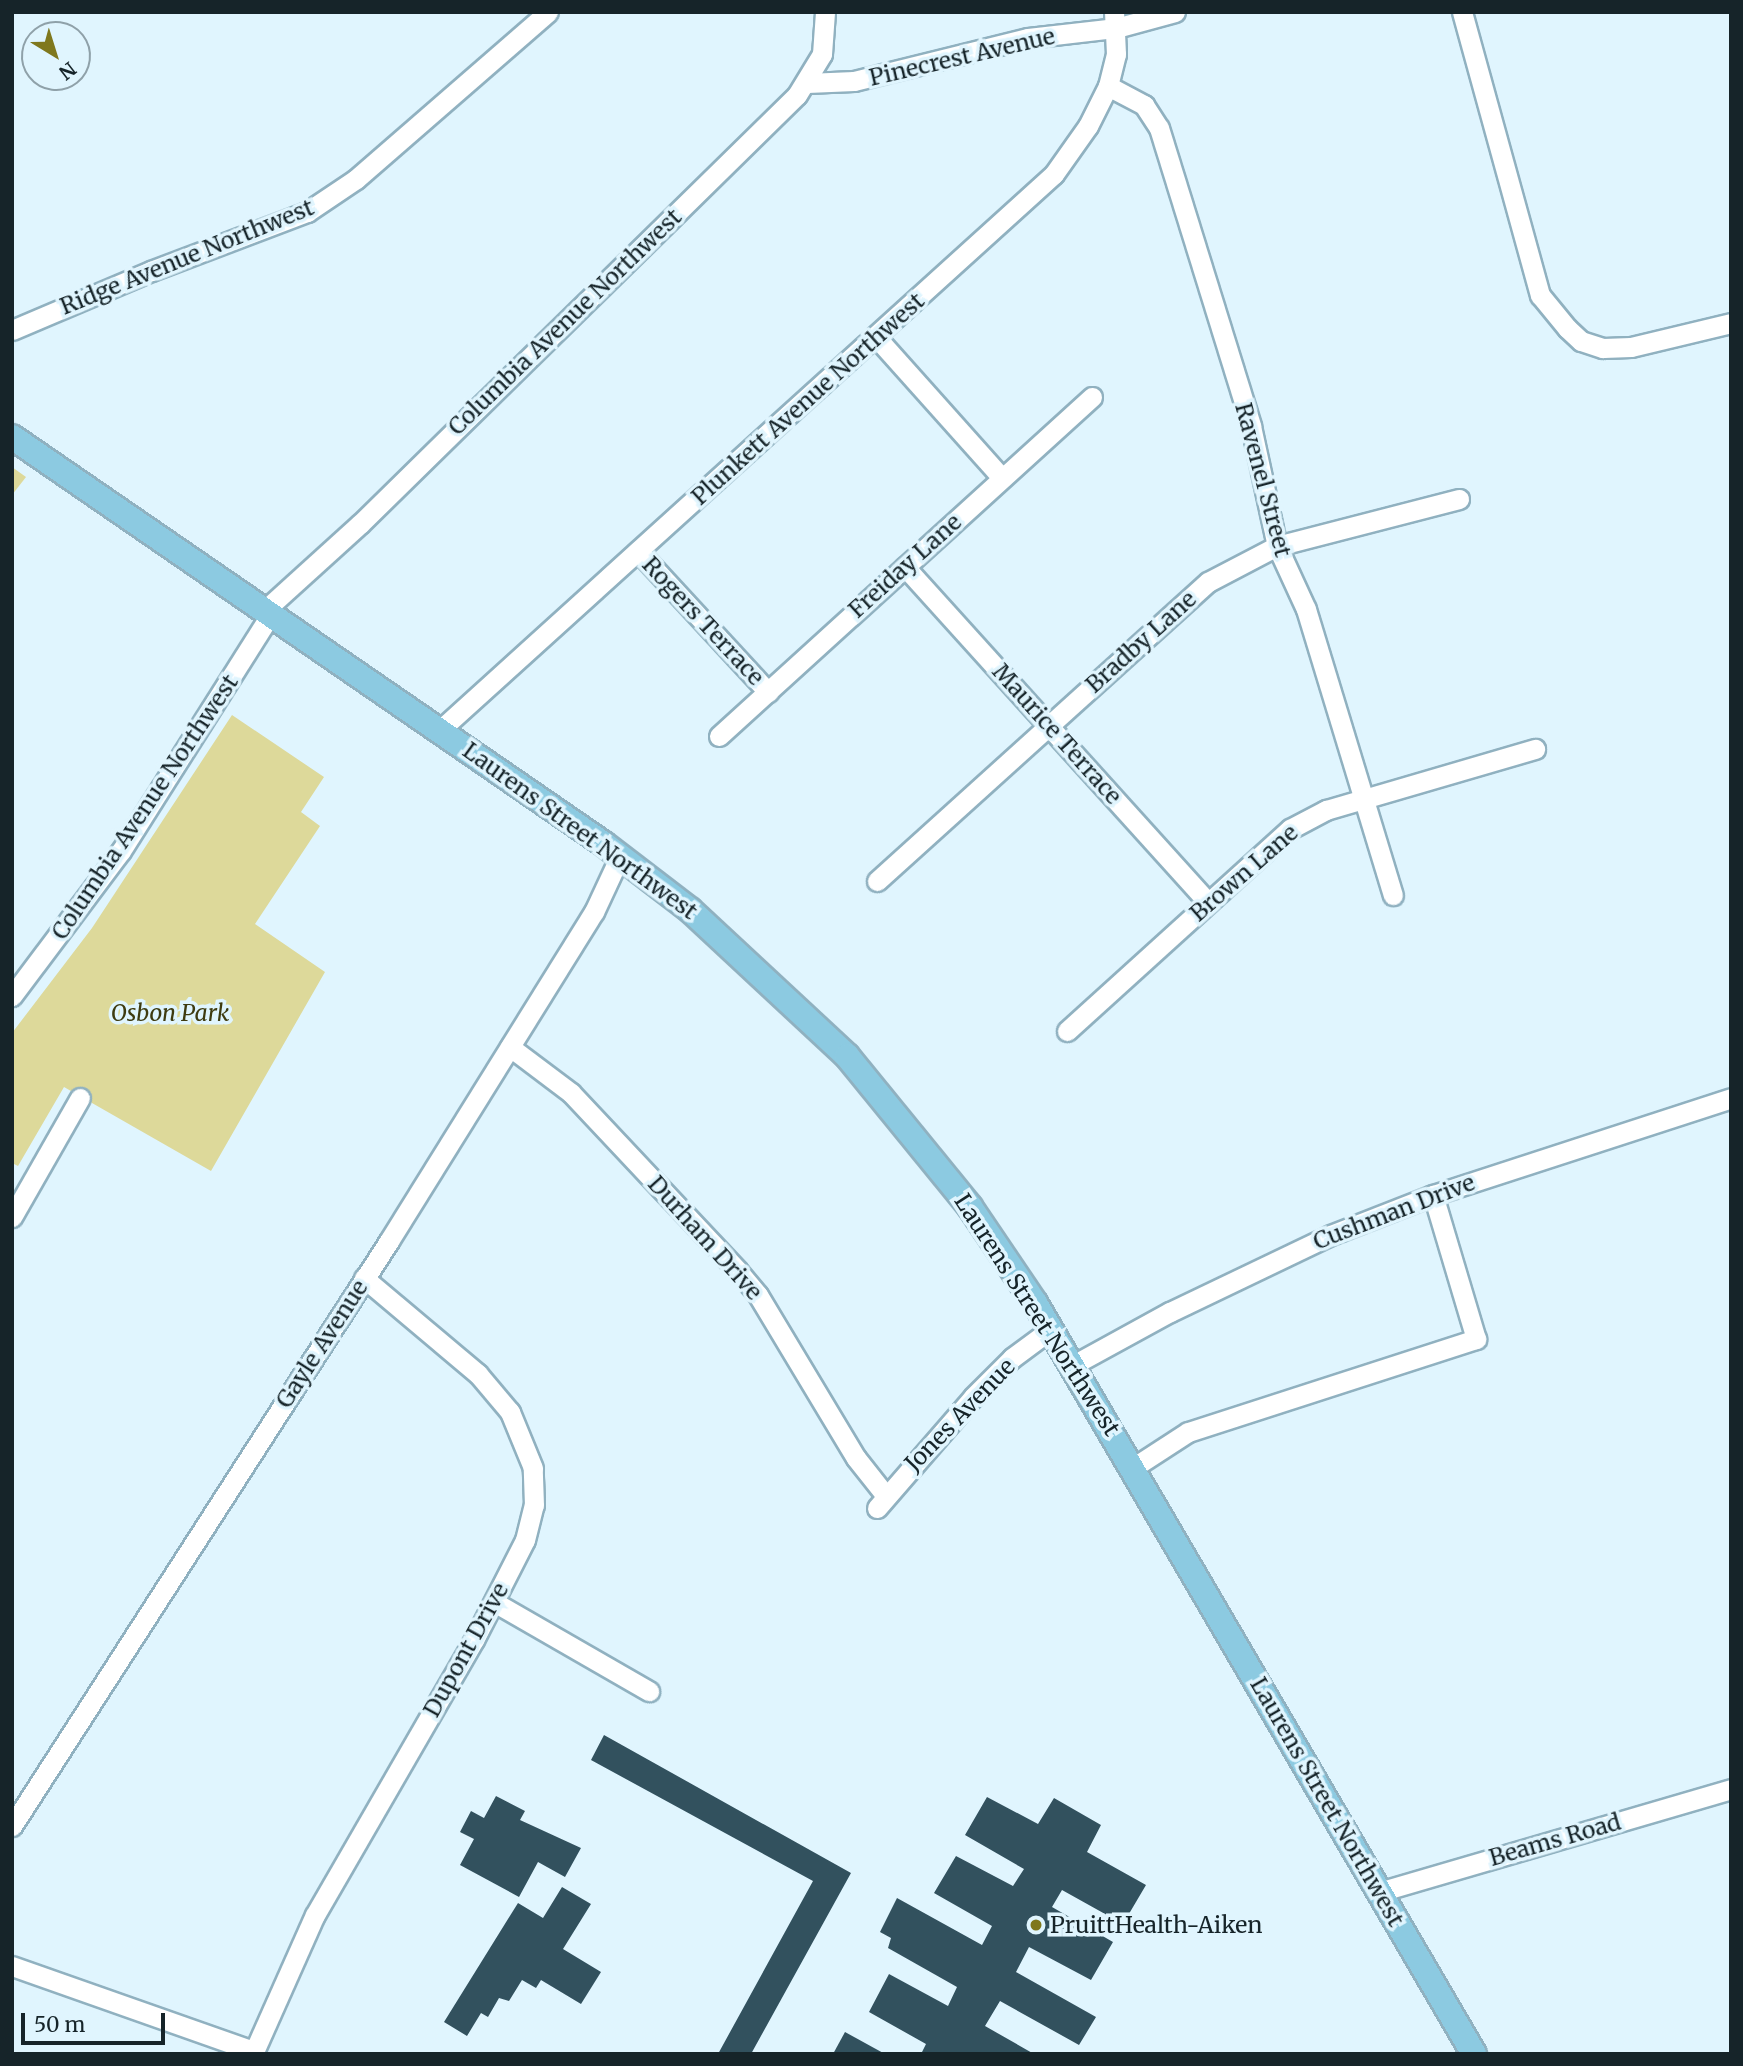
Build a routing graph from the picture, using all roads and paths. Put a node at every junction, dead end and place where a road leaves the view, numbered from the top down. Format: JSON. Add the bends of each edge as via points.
{"nodes":[{"id":1,"x":548,"y":12,"type":"edge"},
{"id":2,"x":825,"y":12,"type":"edge"},
{"id":3,"x":1175,"y":12,"type":"edge"},
{"id":4,"x":1462,"y":12,"type":"edge"},
{"id":5,"x":1115,"y":20,"type":"edge"},
{"id":6,"x":807,"y":83,"type":"junction"},
{"id":7,"x":1108,"y":86,"type":"junction"},
{"id":8,"x":1731,"y":323,"type":"edge"},
{"id":9,"x":12,"y":330,"type":"edge"},
{"id":10,"x":876,"y":337,"type":"junction"},
{"id":11,"x":1092,"y":397,"type":"dead end"},
{"id":12,"x":12,"y":437,"type":"edge"},
{"id":13,"x":1002,"y":478,"type":"junction"},
{"id":14,"x":1460,"y":499,"type":"dead end"},
{"id":15,"x":1277,"y":546,"type":"junction"},
{"id":16,"x":638,"y":551,"type":"junction"},
{"id":17,"x":905,"y":567,"type":"junction"},
{"id":18,"x":268,"y":612,"type":"junction"},
{"id":19,"x":768,"y":692,"type":"junction"},
{"id":20,"x":1049,"y":725,"type":"junction"},
{"id":21,"x":440,"y":730,"type":"junction"},
{"id":22,"x":719,"y":736,"type":"dead end"},
{"id":23,"x":1535,"y":749,"type":"dead end"},
{"id":24,"x":1362,"y":801,"type":"junction"},
{"id":25,"x":620,"y":856,"type":"junction"},
{"id":26,"x":877,"y":881,"type":"dead end"},
{"id":27,"x":1393,"y":895,"type":"dead end"},
{"id":28,"x":1208,"y":902,"type":"junction"},
{"id":29,"x":12,"y":996,"type":"edge"},
{"id":30,"x":1067,"y":1031,"type":"dead end"},
{"id":31,"x":510,"y":1047,"type":"junction"},
{"id":32,"x":80,"y":1098,"type":"dead end"},
{"id":33,"x":1731,"y":1098,"type":"edge"},
{"id":34,"x":19,"y":1190,"type":"edge"},
{"id":35,"x":1433,"y":1195,"type":"junction"},
{"id":36,"x":12,"y":1217,"type":"edge"},
{"id":37,"x":364,"y":1278,"type":"junction"},
{"id":38,"x":1051,"y":1329,"type":"junction"},
{"id":39,"x":1073,"y":1365,"type":"junction"},
{"id":40,"x":1134,"y":1467,"type":"junction"},
{"id":41,"x":881,"y":1502,"type":"joint"},
{"id":42,"x":494,"y":1602,"type":"junction"},
{"id":43,"x":649,"y":1692,"type":"dead end"},
{"id":44,"x":1731,"y":1789,"type":"edge"},
{"id":45,"x":12,"y":1826,"type":"edge"},
{"id":46,"x":1379,"y":1892,"type":"junction"},
{"id":47,"x":12,"y":1966,"type":"edge"},
{"id":48,"x":253,"y":2052,"type":"edge"},
{"id":49,"x":1474,"y":2054,"type":"edge"}],
"edges":[{"from":1,"to":9,"type":"street","name":"Ridge Avenue Northwest","via":[[356,179],[307,212]]},
{"from":2,"to":6,"type":"street","name":"Columbia Avenue Northwest","via":[[822,54]]},
{"from":3,"to":5,"type":"street","name":"Pinecrest Avenue"},
{"from":4,"to":8,"type":"street","via":[[1497,127],[1517,225],[1541,295],[1566,328],[1581,341],[1603,348],[1631,347]]},
{"from":5,"to":6,"type":"street","name":"Pinecrest Avenue","via":[[854,81]]},
{"from":5,"to":7,"type":"street","name":"Plunkett Avenue Northwest"},
{"from":6,"to":18,"type":"street","name":"Columbia Avenue Northwest"},
{"from":7,"to":10,"type":"street","name":"Plunkett Avenue Northwest","via":[[1088,126],[1054,174]]},
{"from":7,"to":15,"type":"street","name":"Ravenel Street","via":[[1144,105],[1159,128],[1251,426]]},
{"from":10,"to":13,"type":"street"},
{"from":10,"to":16,"type":"street","name":"Plunkett Avenue Northwest"},
{"from":11,"to":13,"type":"street","name":"Freiday Lane"},
{"from":12,"to":18,"type":"main road","name":"Laurens Street Northwest"},
{"from":13,"to":17,"type":"street","name":"Freiday Lane"},
{"from":14,"to":15,"type":"street","name":"Bradby Lane"},
{"from":15,"to":20,"type":"street","name":"Bradby Lane","via":[[1188,596]]},
{"from":15,"to":24,"type":"street","name":"Ravenel Street","via":[[1306,609]]},
{"from":16,"to":19,"type":"street","name":"Rogers Terrace"},
{"from":16,"to":21,"type":"street","name":"Plunkett Avenue Northwest"},
{"from":17,"to":19,"type":"street","name":"Freiday Lane"},
{"from":17,"to":20,"type":"street","name":"Maurice Terrace"},
{"from":18,"to":21,"type":"main road","name":"Laurens Street Northwest"},
{"from":18,"to":29,"type":"street","name":"Columbia Avenue Northwest","via":[[121,851]]},
{"from":19,"to":22,"type":"street","name":"Freiday Lane"},
{"from":20,"to":26,"type":"street","name":"Bradby Lane"},
{"from":20,"to":28,"type":"street","name":"Maurice Terrace"},
{"from":21,"to":25,"type":"main road","name":"Laurens Street Northwest"},
{"from":23,"to":24,"type":"street","name":"Brown Lane"},
{"from":24,"to":27,"type":"street","name":"Ravenel Street"},
{"from":24,"to":28,"type":"street","name":"Brown Lane","via":[[1326,810],[1290,829]]},
{"from":25,"to":31,"type":"street","name":"Gayle Avenue","via":[[594,912]]},
{"from":25,"to":38,"type":"main road","name":"Laurens Street Northwest","via":[[690,910],[848,1056],[970,1207]]},
{"from":28,"to":30,"type":"street","name":"Brown Lane"},
{"from":31,"to":37,"type":"street","name":"Gayle Avenue"},
{"from":31,"to":41,"type":"street","name":"Durham Drive","via":[[571,1093],[752,1287]]},
{"from":32,"to":34,"type":"street"},
{"from":33,"to":35,"type":"street","name":"Cushman Drive"},
{"from":34,"to":36,"type":"street"},
{"from":35,"to":39,"type":"street","name":"Cushman Drive","via":[[1239,1277]]},
{"from":35,"to":40,"type":"street","via":[[1476,1339],[1188,1432]]},
{"from":37,"to":42,"type":"street","name":"Dupont Drive","via":[[478,1374],[510,1412],[528,1451],[535,1486],[531,1522]]},
{"from":37,"to":45,"type":"street","name":"Gayle Avenue"},
{"from":38,"to":39,"type":"main road","name":"Laurens Street Northwest"},
{"from":38,"to":41,"type":"street","name":"Jones Avenue","via":[[1012,1358],[973,1397]]},
{"from":39,"to":40,"type":"main road","name":"Laurens Street Northwest"},
{"from":40,"to":46,"type":"main road","name":"Laurens Street Northwest"},
{"from":42,"to":43,"type":"street"},
{"from":42,"to":48,"type":"street","name":"Dupont Drive","via":[[315,1915]]},
{"from":44,"to":46,"type":"street","name":"Beams Road"},
{"from":46,"to":49,"type":"main road","name":"Laurens Street Northwest"},
{"from":47,"to":48,"type":"street"}]}
